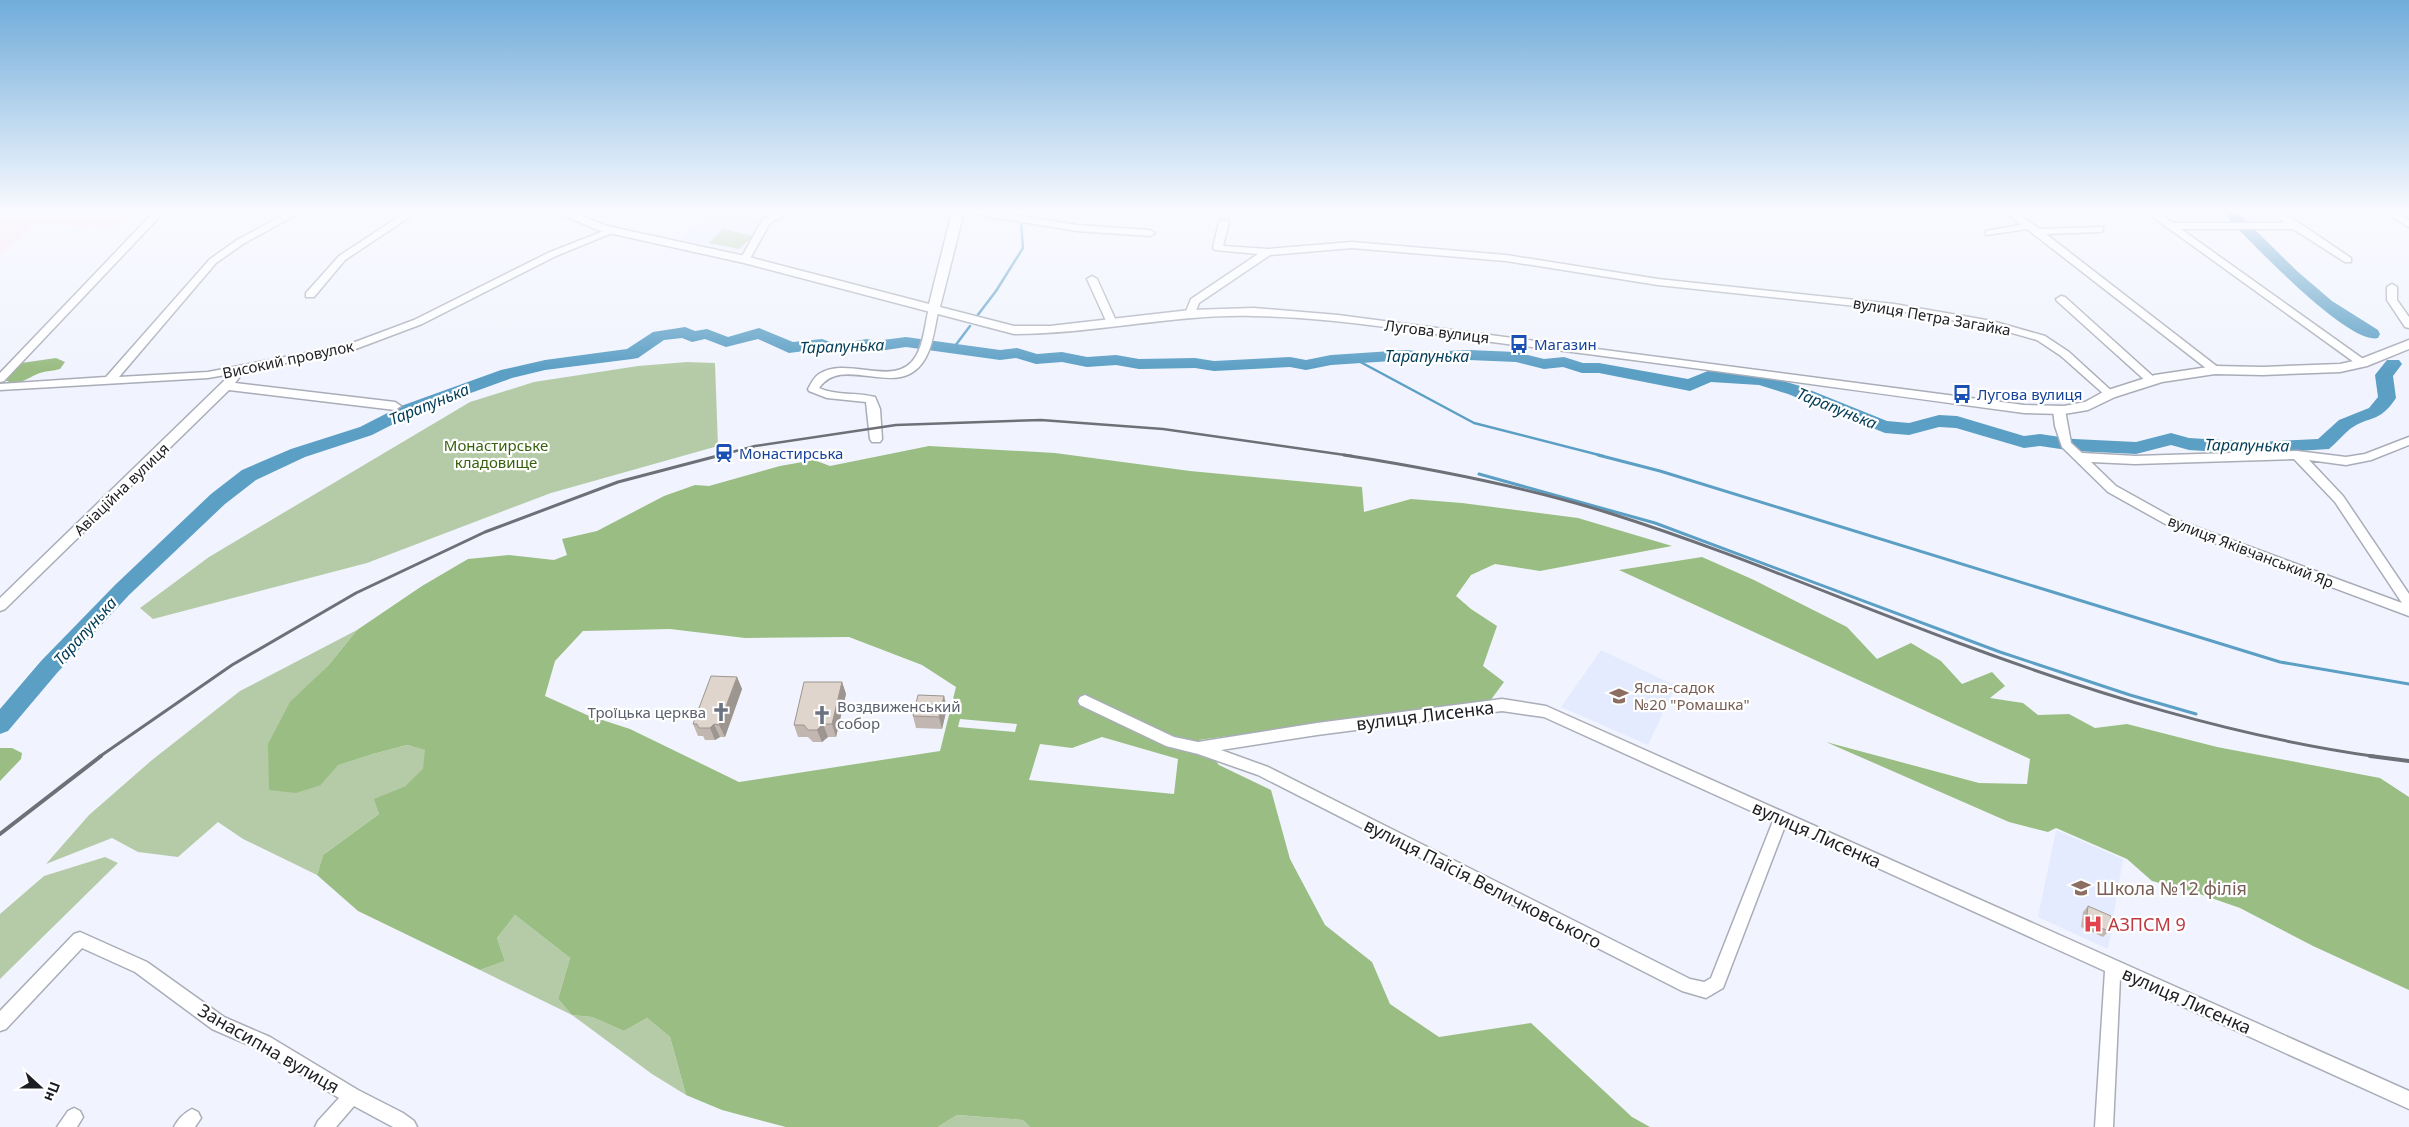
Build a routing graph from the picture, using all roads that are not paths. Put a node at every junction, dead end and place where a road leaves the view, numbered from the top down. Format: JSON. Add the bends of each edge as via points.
{"nodes":[{"id":1,"x":109,"y":265,"type":"edge"},
{"id":2,"x":211,"y":265,"type":"edge"},
{"id":3,"x":336,"y":265,"type":"edge"},
{"id":4,"x":532,"y":265,"type":"edge"},
{"id":5,"x":762,"y":265,"type":"edge"},
{"id":6,"x":945,"y":265,"type":"edge"},
{"id":7,"x":1250,"y":265,"type":"edge"},
{"id":8,"x":1548,"y":265,"type":"edge"},
{"id":9,"x":2080,"y":265,"type":"edge"},
{"id":10,"x":2226,"y":265,"type":"edge"},
{"id":11,"x":1092,"y":279,"type":"dead end"},
{"id":12,"x":2392,"y":287,"type":"dead end"},
{"id":13,"x":310,"y":295,"type":"dead end"},
{"id":14,"x":2061,"y":299,"type":"dead end"},
{"id":15,"x":934,"y":308,"type":"junction"},
{"id":16,"x":1190,"y":314,"type":"junction"},
{"id":17,"x":1112,"y":323,"type":"junction"},
{"id":18,"x":2409,"y":325,"type":"edge"},
{"id":19,"x":2409,"y":344,"type":"edge"},
{"id":20,"x":2362,"y":363,"type":"junction"},
{"id":21,"x":240,"y":370,"type":"junction"},
{"id":22,"x":2215,"y":370,"type":"junction"},
{"id":23,"x":0,"y":379,"type":"edge"},
{"id":24,"x":110,"y":380,"type":"junction"},
{"id":25,"x":2152,"y":381,"type":"junction"},
{"id":26,"x":227,"y":386,"type":"junction"},
{"id":27,"x":0,"y":387,"type":"edge"},
{"id":28,"x":2110,"y":394,"type":"junction"},
{"id":29,"x":395,"y":406,"type":"dead end"},
{"id":30,"x":2059,"y":410,"type":"junction"},
{"id":31,"x":876,"y":438,"type":"dead end"},
{"id":32,"x":2409,"y":441,"type":"edge"},
{"id":33,"x":2297,"y":455,"type":"junction"},
{"id":34,"x":2078,"y":457,"type":"junction"},
{"id":35,"x":2409,"y":604,"type":"edge"},
{"id":36,"x":0,"y":606,"type":"edge"},
{"id":37,"x":2409,"y":611,"type":"edge"},
{"id":38,"x":1085,"y":701,"type":"dead end"},
{"id":39,"x":1198,"y":748,"type":"junction"},
{"id":40,"x":1782,"y":818,"type":"junction"},
{"id":41,"x":2113,"y":967,"type":"junction"},
{"id":42,"x":0,"y":1023,"type":"edge"},
{"id":43,"x":352,"y":1096,"type":"junction"},
{"id":44,"x":2409,"y":1100,"type":"edge"},
{"id":45,"x":324,"y":1127,"type":"edge"},
{"id":46,"x":408,"y":1127,"type":"edge"},
{"id":47,"x":2104,"y":1127,"type":"edge"}],
"edges":[{"from":1,"to":23,"type":"street"},
{"from":2,"to":24,"type":"street"},
{"from":3,"to":13,"type":"street"},
{"from":4,"to":21,"type":"street","name":"Високий провулок","via":[[418,322],[349,348]]},
{"from":5,"to":15,"type":"street","name":"Лугова вулиця"},
{"from":6,"to":15,"type":"street"},
{"from":7,"to":16,"type":"street","name":"вулиця Петра Загайка","via":[[1195,302]]},
{"from":8,"to":28,"type":"street","name":"вулиця Петра Загайка","via":[[1658,282],[1885,306],[2028,332],[2064,354]]},
{"from":9,"to":22,"type":"street"},
{"from":10,"to":20,"type":"street"},
{"from":11,"to":17,"type":"street"},
{"from":12,"to":18,"type":"street","via":[[2392,300]]},
{"from":14,"to":25,"type":"street"},
{"from":15,"to":17,"type":"street","name":"Лугова вулиця","via":[[1014,330],[1050,330]]},
{"from":15,"to":31,"type":"street","via":[[921,358],[906,372],[886,375],[834,371],[820,376],[816,382],[813,389],[817,391],[863,396],[871,400]]},
{"from":16,"to":17,"type":"street","name":"Лугова вулиця"},
{"from":16,"to":30,"type":"street","name":"Лугова вулиця","via":[[1254,312],[1338,319],[2024,410]]},
{"from":19,"to":20,"type":"street","name":"Лугова вулиця"},
{"from":20,"to":22,"type":"street","name":"Лугова вулиця","via":[[2315,370]]},
{"from":21,"to":24,"type":"street","name":"Високий провулок","via":[[208,375]]},
{"from":21,"to":26,"type":"street","name":"Авіаційна вулиця"},
{"from":22,"to":25,"type":"street","name":"Лугова вулиця"},
{"from":24,"to":27,"type":"street","name":"Високий провулок"},
{"from":25,"to":28,"type":"street","name":"Лугова вулиця"},
{"from":26,"to":29,"type":"street"},
{"from":26,"to":36,"type":"street","name":"Авіаційна вулиця"},
{"from":28,"to":30,"type":"street","name":"Лугова вулиця","via":[[2088,406]]},
{"from":30,"to":34,"type":"street","name":"вулиця Яківчанський Яр","via":[[2066,444]]},
{"from":32,"to":33,"type":"street","via":[[2346,461]]},
{"from":33,"to":34,"type":"street","via":[[2135,460]]},
{"from":33,"to":35,"type":"street","via":[[2339,499]]},
{"from":34,"to":37,"type":"street","name":"вулиця Яківчанський Яр","via":[[2112,489],[2172,523]]},
{"from":38,"to":39,"type":"street","name":"вулиця Паїсія Величковського","via":[[1171,742]]},
{"from":39,"to":40,"type":"street","name":"вулиця Лисенка","via":[[1502,705],[1523,707],[1546,712]]},
{"from":39,"to":40,"type":"street","name":"вулиця Паїсія Величковського","via":[[1262,771],[1688,986],[1706,990],[1717,983]]},
{"from":40,"to":41,"type":"street","name":"вулиця Лисенка"},
{"from":41,"to":44,"type":"street","name":"вулиця Лисенка"},
{"from":41,"to":47,"type":"street"},
{"from":42,"to":43,"type":"street","name":"Занасипна вулиця","via":[[80,938],[140,967],[218,1023],[264,1043]]},
{"from":43,"to":45,"type":"street"},
{"from":43,"to":46,"type":"street","name":"Занасипна вулиця"}]}
